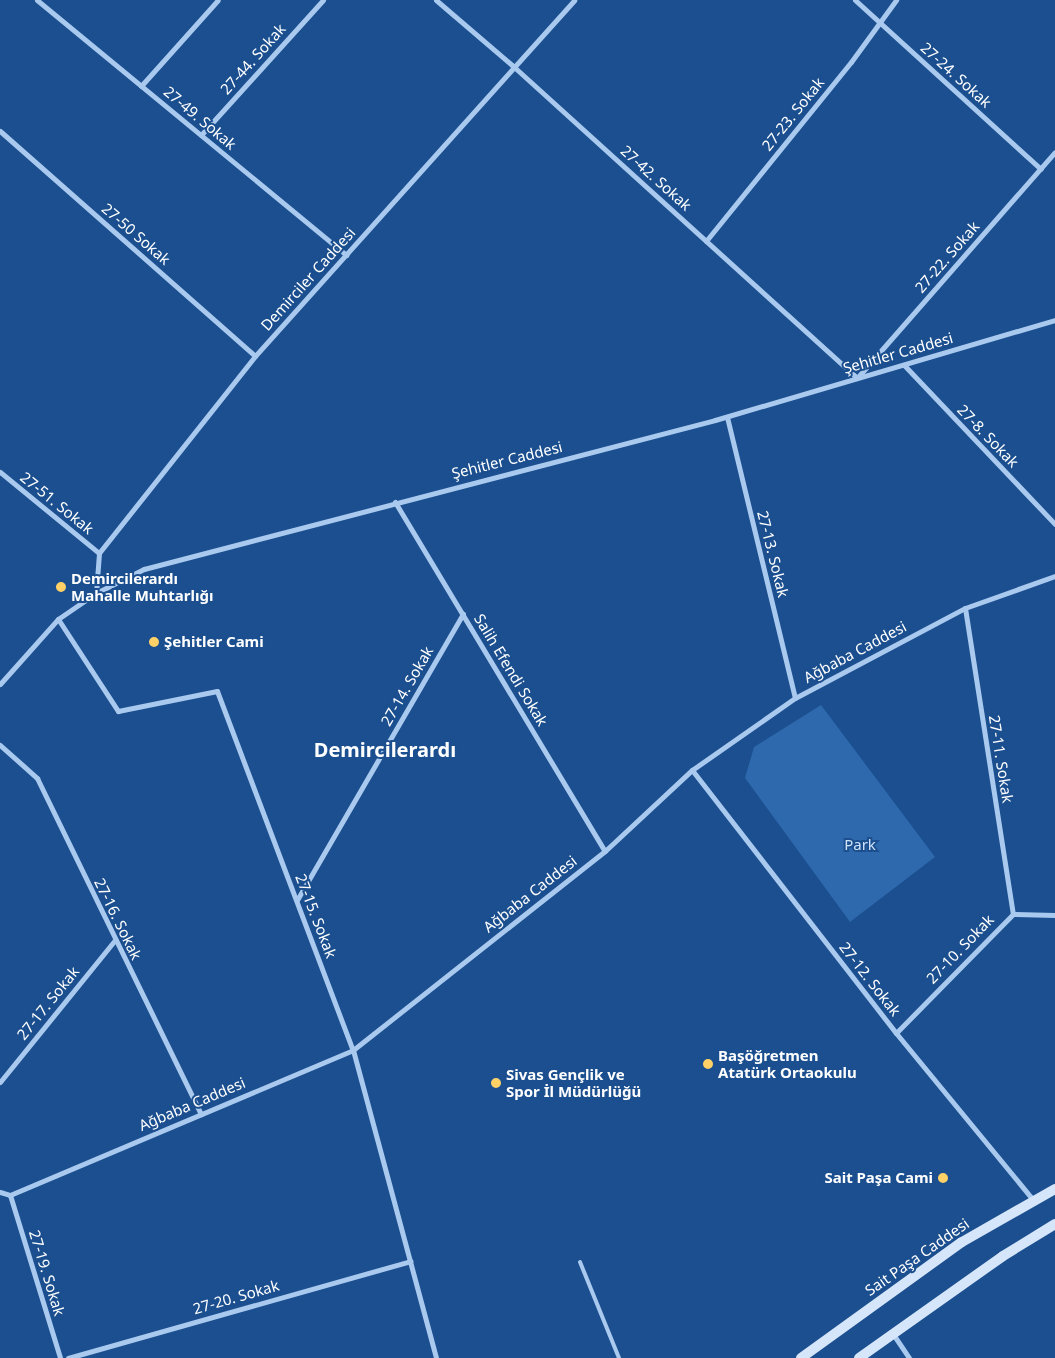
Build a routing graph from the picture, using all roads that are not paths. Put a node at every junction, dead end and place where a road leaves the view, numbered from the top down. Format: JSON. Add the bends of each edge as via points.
{"nodes":[{"id":1,"x":37,"y":0,"type":"edge"},
{"id":2,"x":218,"y":0,"type":"edge"},
{"id":3,"x":323,"y":0,"type":"edge"},
{"id":4,"x":436,"y":0,"type":"edge"},
{"id":5,"x":574,"y":0,"type":"edge"},
{"id":6,"x":855,"y":0,"type":"edge"},
{"id":7,"x":896,"y":0,"type":"edge"},
{"id":8,"x":879,"y":22,"type":"junction"},
{"id":9,"x":513,"y":66,"type":"junction"},
{"id":10,"x":141,"y":86,"type":"junction"},
{"id":11,"x":0,"y":131,"type":"edge"},
{"id":12,"x":201,"y":135,"type":"junction"},
{"id":13,"x":1055,"y":152,"type":"edge"},
{"id":14,"x":1041,"y":169,"type":"junction"},
{"id":15,"x":706,"y":241,"type":"junction"},
{"id":16,"x":346,"y":255,"type":"junction"},
{"id":17,"x":1055,"y":320,"type":"edge"},
{"id":18,"x":256,"y":356,"type":"junction"},
{"id":19,"x":904,"y":365,"type":"junction"},
{"id":20,"x":857,"y":378,"type":"junction"},
{"id":21,"x":727,"y":417,"type":"junction"},
{"id":22,"x":0,"y":472,"type":"edge"},
{"id":23,"x":395,"y":502,"type":"junction"},
{"id":24,"x":1055,"y":524,"type":"edge"},
{"id":25,"x":98,"y":552,"type":"junction"},
{"id":26,"x":1055,"y":576,"type":"edge"},
{"id":27,"x":96,"y":593,"type":"junction"},
{"id":28,"x":965,"y":608,"type":"junction"},
{"id":29,"x":463,"y":614,"type":"junction"},
{"id":30,"x":58,"y":619,"type":"junction"},
{"id":31,"x":0,"y":684,"type":"edge"},
{"id":32,"x":794,"y":698,"type":"junction"},
{"id":33,"x":0,"y":745,"type":"edge"},
{"id":34,"x":692,"y":770,"type":"junction"},
{"id":35,"x":605,"y":851,"type":"junction"},
{"id":36,"x":297,"y":900,"type":"junction"},
{"id":37,"x":1013,"y":914,"type":"junction"},
{"id":38,"x":1055,"y":915,"type":"edge"},
{"id":39,"x":114,"y":940,"type":"junction"},
{"id":40,"x":896,"y":1033,"type":"junction"},
{"id":41,"x":353,"y":1050,"type":"junction"},
{"id":42,"x":0,"y":1082,"type":"edge"},
{"id":43,"x":201,"y":1114,"type":"junction"},
{"id":44,"x":1055,"y":1189,"type":"edge"},
{"id":45,"x":0,"y":1192,"type":"edge"},
{"id":46,"x":10,"y":1195,"type":"junction"},
{"id":47,"x":1033,"y":1200,"type":"junction"},
{"id":48,"x":1055,"y":1224,"type":"edge"},
{"id":49,"x":411,"y":1261,"type":"junction"},
{"id":50,"x":580,"y":1262,"type":"dead end"},
{"id":51,"x":893,"y":1334,"type":"junction"},
{"id":52,"x":60,"y":1358,"type":"edge"},
{"id":53,"x":68,"y":1358,"type":"edge"},
{"id":54,"x":436,"y":1358,"type":"edge"},
{"id":55,"x":619,"y":1358,"type":"edge"},
{"id":56,"x":801,"y":1358,"type":"edge"},
{"id":57,"x":859,"y":1358,"type":"edge"},
{"id":58,"x":909,"y":1358,"type":"edge"}],
"edges":[{"from":1,"to":10,"type":"street","name":"27-49. Sokak"},
{"from":2,"to":10,"type":"street"},
{"from":3,"to":12,"type":"street","name":"27-44. Sokak"},
{"from":4,"to":9,"type":"street","name":"27-42. Sokak"},
{"from":5,"to":9,"type":"street","name":"Demirciler Caddesi"},
{"from":6,"to":8,"type":"street","name":"27-24. Sokak"},
{"from":7,"to":8,"type":"street","name":"27-23. Sokak"},
{"from":8,"to":14,"type":"street","name":"27-24. Sokak"},
{"from":8,"to":15,"type":"street","name":"27-23. Sokak","via":[[851,62]]},
{"from":9,"to":15,"type":"street","name":"27-42. Sokak"},
{"from":9,"to":16,"type":"street","name":"Demirciler Caddesi"},
{"from":10,"to":12,"type":"street","name":"27-49. Sokak"},
{"from":11,"to":18,"type":"street","name":"27-50 Sokak"},
{"from":12,"to":16,"type":"street","name":"27-49. Sokak"},
{"from":13,"to":14,"type":"street","name":"27-22. Sokak"},
{"from":14,"to":20,"type":"street","name":"27-22. Sokak"},
{"from":15,"to":20,"type":"street","name":"27-42. Sokak"},
{"from":16,"to":18,"type":"street","name":"Demirciler Caddesi"},
{"from":17,"to":19,"type":"street","name":"Şehitler Caddesi"},
{"from":18,"to":25,"type":"street","name":"Demirciler Caddesi"},
{"from":19,"to":20,"type":"street","name":"Şehitler Caddesi"},
{"from":19,"to":24,"type":"street","name":"27-8. Sokak"},
{"from":20,"to":21,"type":"street","name":"Şehitler Caddesi"},
{"from":21,"to":23,"type":"street","name":"Şehitler Caddesi"},
{"from":21,"to":32,"type":"street","name":"27-13. Sokak"},
{"from":22,"to":25,"type":"street","name":"27-51. Sokak"},
{"from":23,"to":27,"type":"street","name":"Şehitler Caddesi","via":[[144,569]]},
{"from":23,"to":29,"type":"street","name":"Salih Efendi Sokak"},
{"from":25,"to":27,"type":"street"},
{"from":26,"to":28,"type":"street","name":"Ağbaba Caddesi"},
{"from":27,"to":30,"type":"street","name":"Şehitler Caddesi"},
{"from":28,"to":32,"type":"street","name":"Ağbaba Caddesi"},
{"from":28,"to":37,"type":"street","name":"27-11. Sokak"},
{"from":29,"to":35,"type":"street","name":"Salih Efendi Sokak"},
{"from":29,"to":36,"type":"street","name":"27-14. Sokak"},
{"from":30,"to":31,"type":"street","name":"Şehitler Caddesi"},
{"from":30,"to":36,"type":"street","name":"27-15. Sokak","via":[[118,711],[217,691]]},
{"from":32,"to":34,"type":"street","name":"Ağbaba Caddesi"},
{"from":33,"to":39,"type":"street","name":"27-16. Sokak","via":[[37,778]]},
{"from":34,"to":35,"type":"street","name":"Ağbaba Caddesi"},
{"from":34,"to":40,"type":"street","name":"27-12. Sokak"},
{"from":35,"to":41,"type":"street","name":"Ağbaba Caddesi"},
{"from":36,"to":41,"type":"street","name":"27-15. Sokak"},
{"from":37,"to":38,"type":"street","name":"27-10. Sokak"},
{"from":37,"to":40,"type":"street","name":"27-10. Sokak"},
{"from":39,"to":42,"type":"street","name":"27-17. Sokak"},
{"from":39,"to":43,"type":"street","name":"27-16. Sokak"},
{"from":40,"to":47,"type":"street","name":"27-12. Sokak"},
{"from":41,"to":43,"type":"street","name":"Ağbaba Caddesi"},
{"from":41,"to":49,"type":"street","name":"27-15. Sokak"},
{"from":43,"to":46,"type":"street","name":"Ağbaba Caddesi"},
{"from":44,"to":47,"type":"street","name":"Sait Paşa Caddesi"},
{"from":45,"to":46,"type":"street"},
{"from":46,"to":52,"type":"street","name":"27-19. Sokak"},
{"from":47,"to":56,"type":"street","name":"Sait Paşa Caddesi","via":[[922,1269]]},
{"from":48,"to":51,"type":"street","via":[[1003,1256]]},
{"from":49,"to":53,"type":"street","name":"27-20. Sokak"},
{"from":49,"to":54,"type":"street","name":"27-15. Sokak"},
{"from":50,"to":55,"type":"lane"},
{"from":51,"to":57,"type":"street"},
{"from":51,"to":58,"type":"street"}]}
